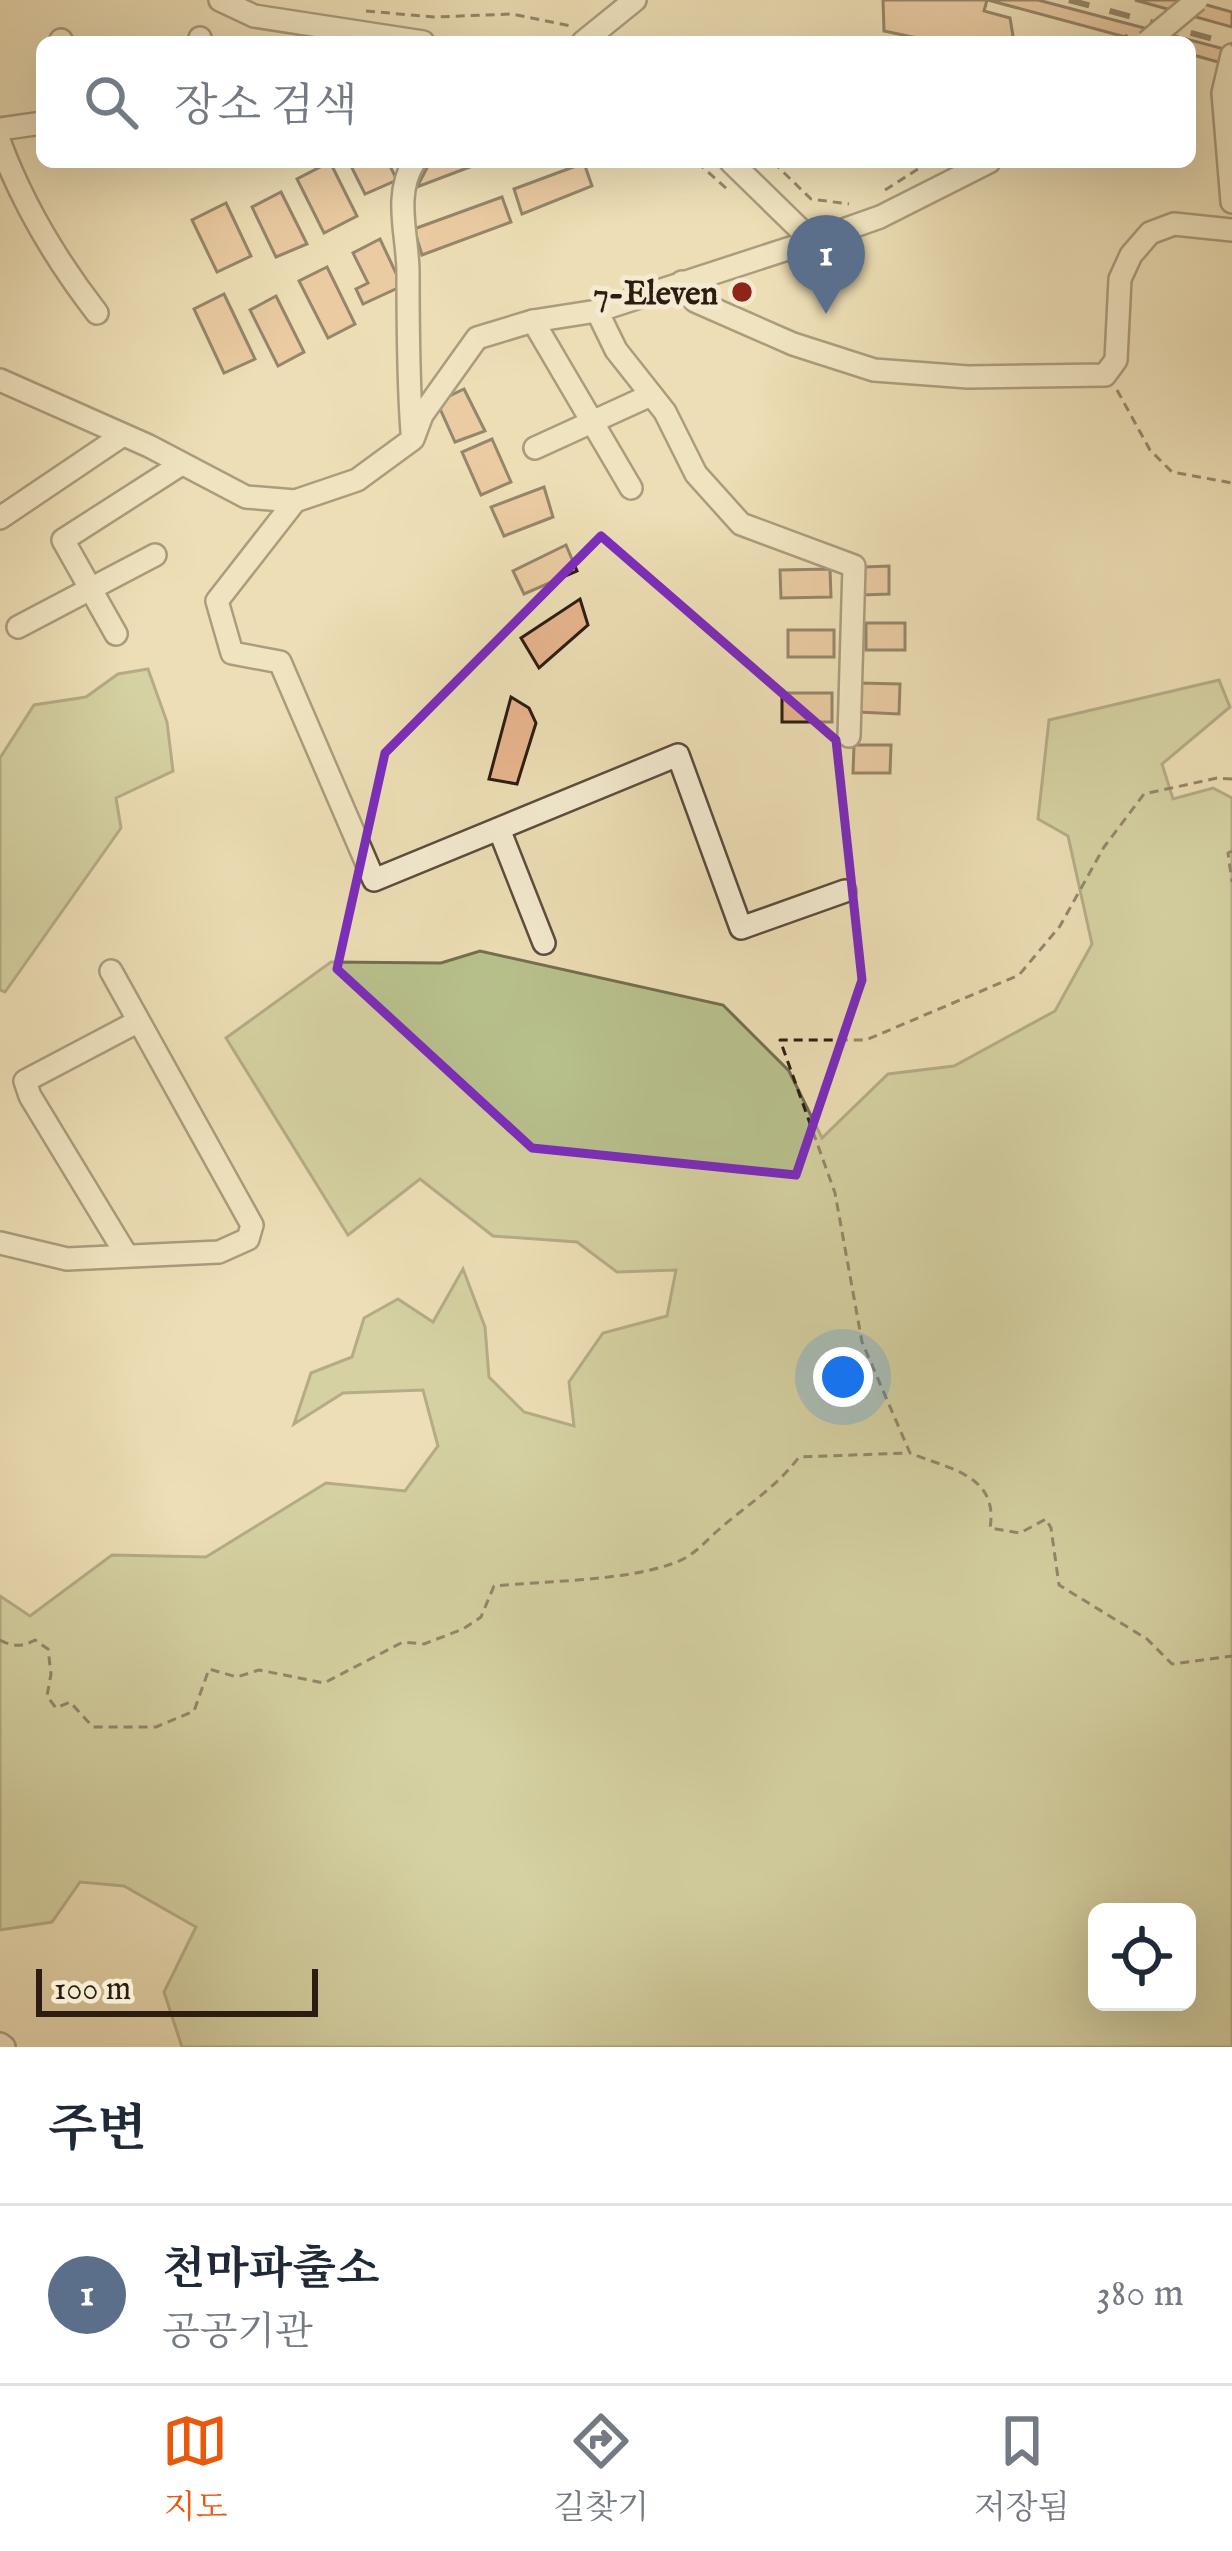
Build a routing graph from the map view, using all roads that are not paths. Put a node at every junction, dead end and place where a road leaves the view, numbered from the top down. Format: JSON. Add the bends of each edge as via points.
{"nodes":[{"id":1,"x":220,"y":0,"type":"edge"},
{"id":2,"x":635,"y":0,"type":"edge"},
{"id":3,"x":1197,"y":0,"type":"edge"},
{"id":4,"x":384,"y":36,"type":"edge"},
{"id":5,"x":590,"y":36,"type":"edge"},
{"id":6,"x":1154,"y":36,"type":"edge"},
{"id":7,"x":1232,"y":55,"type":"edge"},
{"id":8,"x":36,"y":124,"type":"edge"},
{"id":9,"x":0,"y":129,"type":"edge"},
{"id":10,"x":0,"y":142,"type":"edge"},
{"id":11,"x":410,"y":168,"type":"edge"},
{"id":12,"x":736,"y":168,"type":"edge"},
{"id":13,"x":976,"y":168,"type":"edge"},
{"id":14,"x":1232,"y":202,"type":"edge"},
{"id":15,"x":1232,"y":230,"type":"edge"},
{"id":16,"x":812,"y":241,"type":"junction"},
{"id":17,"x":682,"y":282,"type":"junction"},
{"id":18,"x":597,"y":311,"type":"junction"},
{"id":19,"x":97,"y":313,"type":"dead end"},
{"id":20,"x":533,"y":321,"type":"junction"},
{"id":21,"x":0,"y":380,"type":"edge"},
{"id":22,"x":651,"y":395,"type":"junction"},
{"id":23,"x":590,"y":423,"type":"junction"},
{"id":24,"x":123,"y":434,"type":"junction"},
{"id":25,"x":413,"y":439,"type":"junction"},
{"id":26,"x":536,"y":448,"type":"dead end"},
{"id":27,"x":180,"y":464,"type":"junction"},
{"id":28,"x":631,"y":488,"type":"dead end"},
{"id":29,"x":295,"y":501,"type":"junction"},
{"id":30,"x":0,"y":518,"type":"edge"},
{"id":31,"x":155,"y":555,"type":"dead end"},
{"id":32,"x":91,"y":590,"type":"junction"},
{"id":33,"x":18,"y":626,"type":"dead end"},
{"id":34,"x":116,"y":634,"type":"dead end"},
{"id":35,"x":849,"y":736,"type":"dead end"},
{"id":36,"x":499,"y":829,"type":"junction"},
{"id":37,"x":845,"y":891,"type":"dead end"},
{"id":38,"x":544,"y":943,"type":"dead end"},
{"id":39,"x":111,"y":970,"type":"dead end"},
{"id":40,"x":137,"y":1022,"type":"junction"},
{"id":41,"x":0,"y":1243,"type":"edge"},
{"id":42,"x":127,"y":1256,"type":"junction"}],
"edges":[{"from":1,"to":4,"type":"street","via":[[254,16]]},
{"from":2,"to":5,"type":"street"},
{"from":3,"to":6,"type":"street","bridge":true},
{"from":7,"to":14,"type":"street","via":[[1222,93]]},
{"from":8,"to":9,"type":"street"},
{"from":10,"to":19,"type":"street","via":[[40,230]]},
{"from":11,"to":25,"type":"street","via":[[401,221]]},
{"from":12,"to":16,"type":"street"},
{"from":13,"to":16,"type":"street","via":[[880,218]]},
{"from":15,"to":17,"type":"street","via":[[1174,224],[1150,233],[1120,279],[1116,360],[1105,375],[874,370],[695,301]]},
{"from":16,"to":17,"type":"street"},
{"from":17,"to":18,"type":"street"},
{"from":18,"to":20,"type":"street"},
{"from":18,"to":22,"type":"street"},
{"from":20,"to":23,"type":"street"},
{"from":20,"to":25,"type":"street","via":[[477,338]]},
{"from":21,"to":24,"type":"street"},
{"from":22,"to":23,"type":"street"},
{"from":22,"to":35,"type":"street","via":[[696,474],[741,524],[854,566]]},
{"from":23,"to":26,"type":"street"},
{"from":23,"to":28,"type":"street"},
{"from":24,"to":27,"type":"street"},
{"from":24,"to":30,"type":"street"},
{"from":25,"to":29,"type":"street","via":[[357,480]]},
{"from":27,"to":29,"type":"street","via":[[247,497]]},
{"from":27,"to":32,"type":"street","via":[[63,540]]},
{"from":29,"to":36,"type":"street","via":[[217,601],[232,653],[280,662],[374,880]]},
{"from":31,"to":32,"type":"street"},
{"from":32,"to":33,"type":"street"},
{"from":32,"to":34,"type":"street"},
{"from":36,"to":37,"type":"street","via":[[678,755],[741,928]]},
{"from":36,"to":38,"type":"street"},
{"from":39,"to":40,"type":"street"},
{"from":40,"to":42,"type":"street","via":[[25,1081]]},
{"from":40,"to":42,"type":"street","via":[[252,1225],[248,1239],[219,1252]]},
{"from":41,"to":42,"type":"street","via":[[67,1259]]}]}
